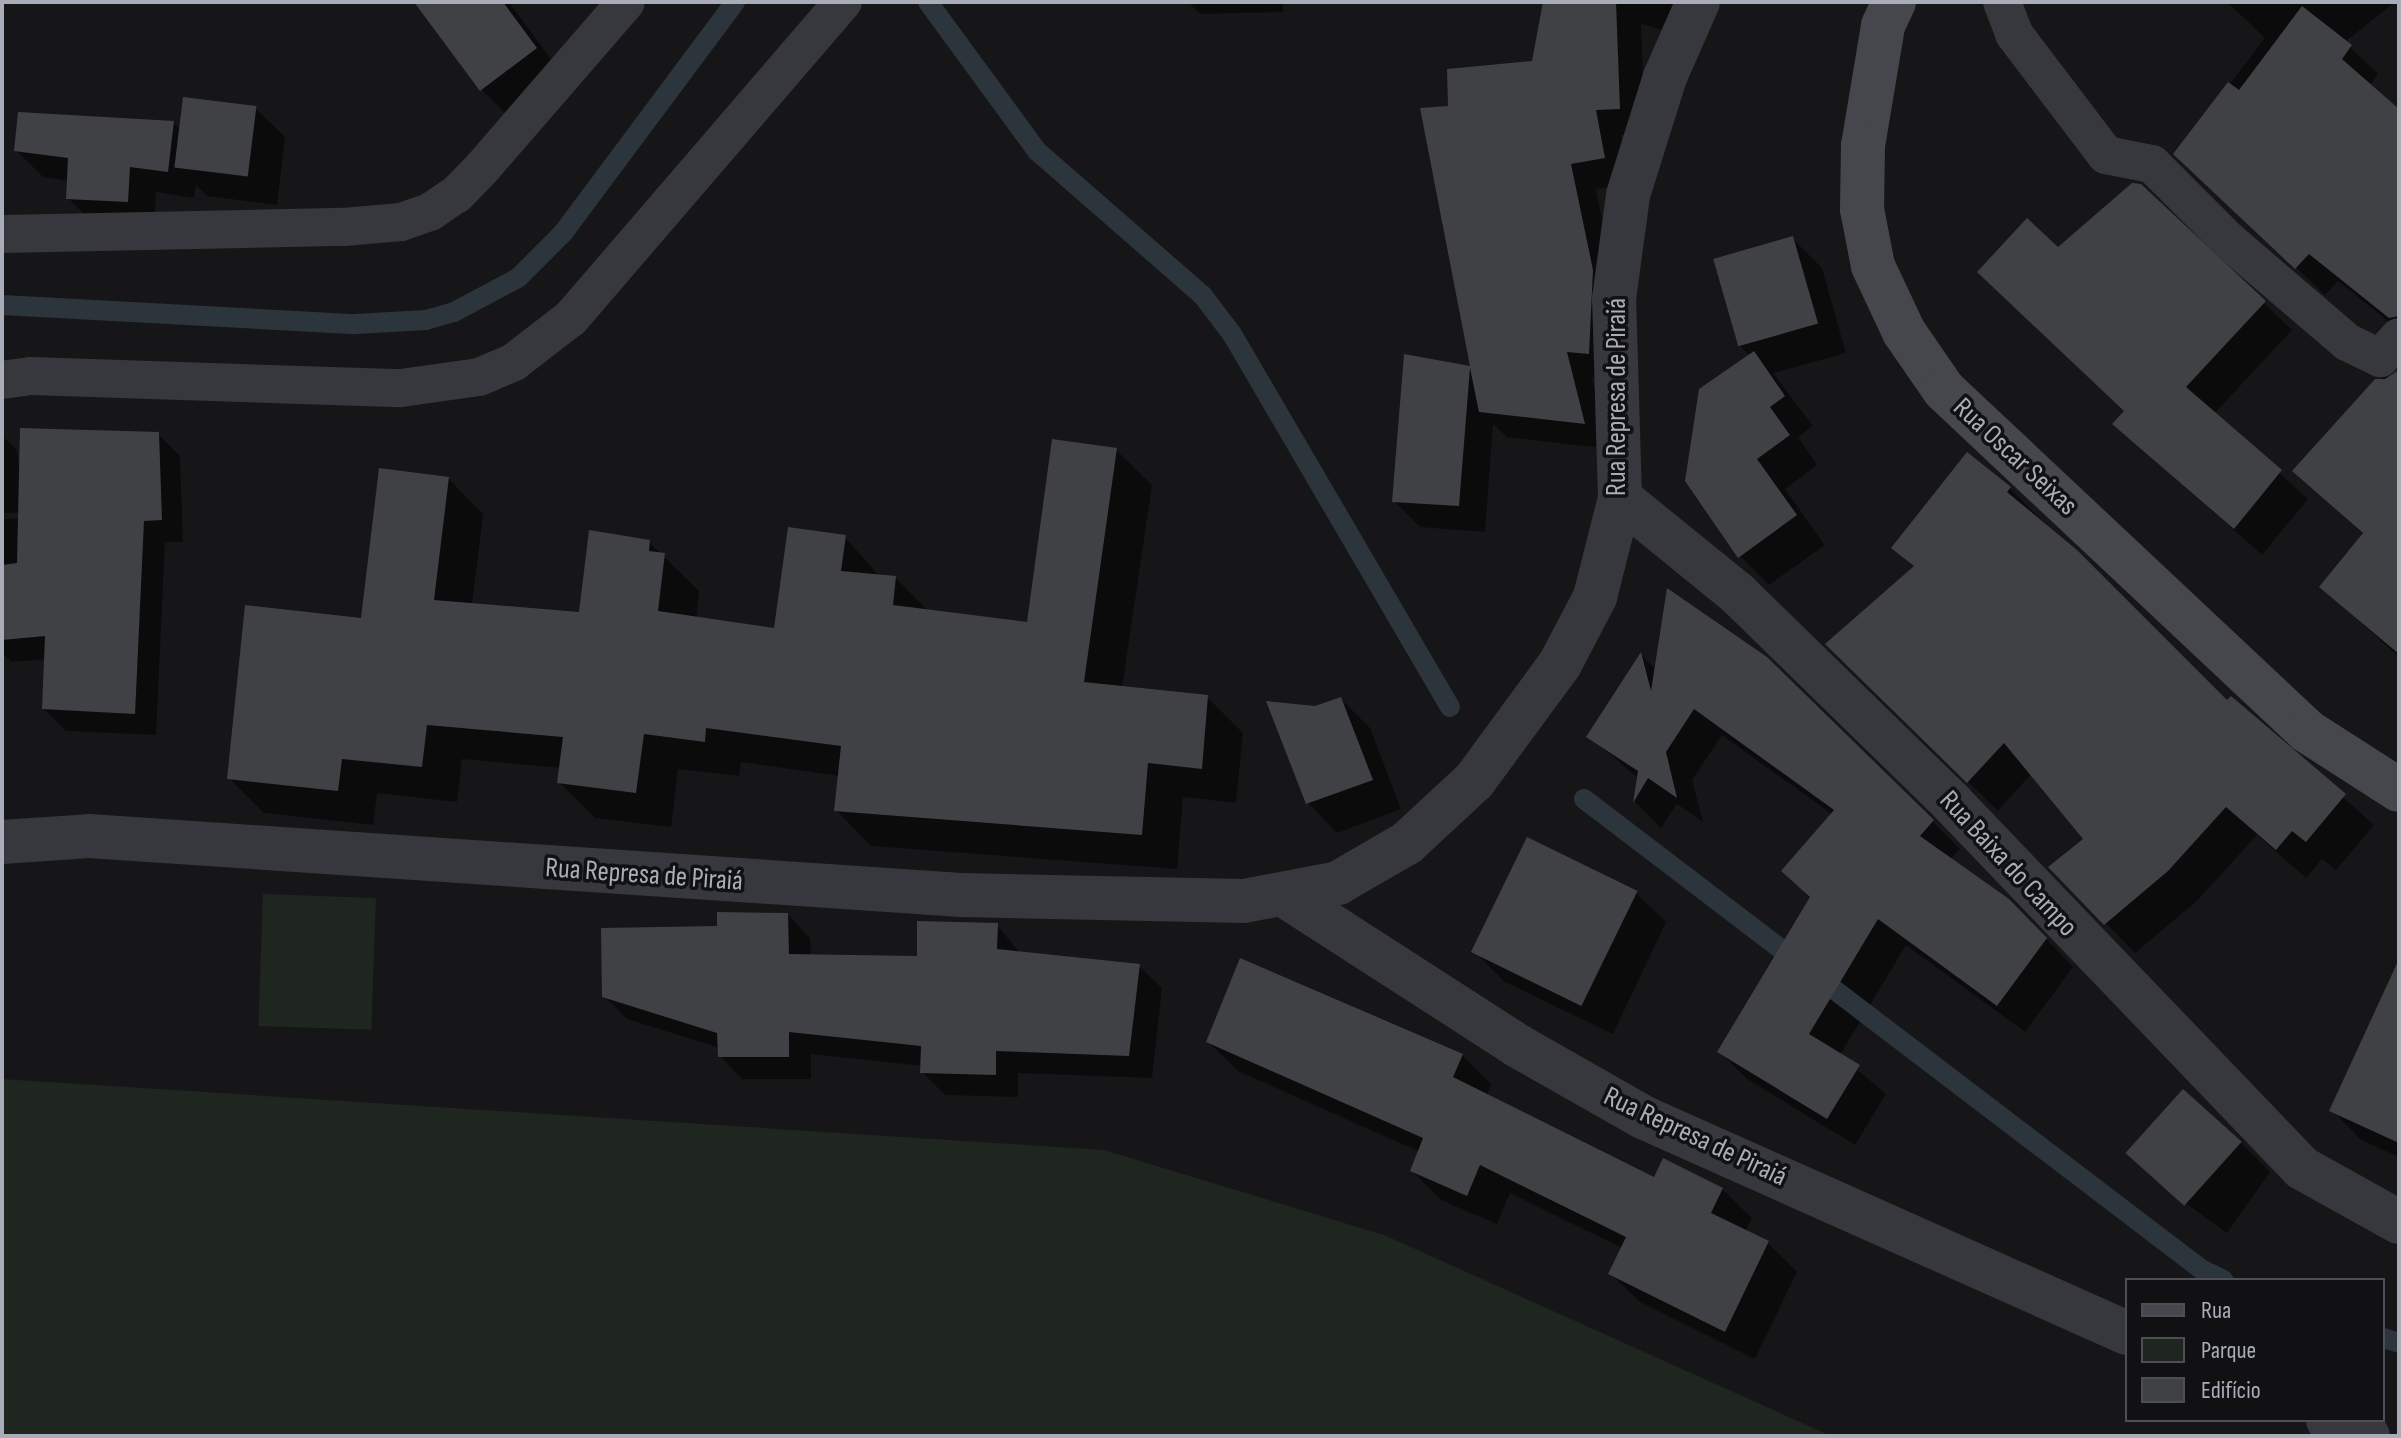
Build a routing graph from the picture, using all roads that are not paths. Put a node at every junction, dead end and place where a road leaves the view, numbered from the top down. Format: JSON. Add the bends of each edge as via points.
{"nodes":[{"id":1,"x":626,"y":2,"type":"edge"},
{"id":2,"x":843,"y":2,"type":"edge"},
{"id":3,"x":1698,"y":2,"type":"edge"},
{"id":4,"x":1894,"y":2,"type":"edge"},
{"id":5,"x":2002,"y":2,"type":"edge"},
{"id":6,"x":2,"y":234,"type":"edge"},
{"id":7,"x":2399,"y":337,"type":"edge"},
{"id":8,"x":2,"y":380,"type":"edge"},
{"id":9,"x":1620,"y":498,"type":"junction"},
{"id":10,"x":2399,"y":790,"type":"edge"},
{"id":11,"x":2,"y":842,"type":"edge"},
{"id":12,"x":1287,"y":897,"type":"junction"},
{"id":13,"x":2399,"y":1222,"type":"edge"},
{"id":14,"x":2125,"y":1332,"type":"edge"},
{"id":15,"x":2304,"y":1422,"type":"edge"},
{"id":16,"x":2333,"y":1422,"type":"edge"},
{"id":17,"x":2319,"y":1436,"type":"edge"},
{"id":18,"x":2368,"y":1436,"type":"edge"}],
"edges":[{"from":1,"to":6,"type":"lane","via":[[483,167],[430,212],[401,222],[344,227]]},
{"from":2,"to":8,"type":"lane","via":[[571,318],[514,362],[479,377],[401,388]]},
{"from":3,"to":9,"type":"street","name":"Rua Represa de Piraiá","via":[[1649,120],[1628,195],[1614,299]]},
{"from":4,"to":10,"type":"main road","name":"Rua Oscar Seixas","via":[[1883,26],[1863,146],[1862,209],[1873,266],[1904,332],[1944,390],[2307,731]]},
{"from":5,"to":7,"type":"lane","via":[[2014,34],[2106,155],[2152,164],[2239,250],[2347,342],[2380,358]]},
{"from":9,"to":12,"type":"street","name":"Rua Represa de Piraiá","via":[[1595,597],[1560,664],[1474,781],[1442,814],[1373,865],[1338,883]]},
{"from":9,"to":13,"type":"street","name":"Rua Baixa do Campo","via":[[1738,594],[1952,803],[2302,1168]]},
{"from":11,"to":12,"type":"street","name":"Rua Represa de Piraiá","via":[[89,836],[961,895],[1244,901]]},
{"from":12,"to":14,"type":"street","name":"Rua Represa de Piraiá","via":[[1506,1038],[1645,1118]]},
{"from":15,"to":17,"type":"street"},
{"from":16,"to":18,"type":"street"}]}
